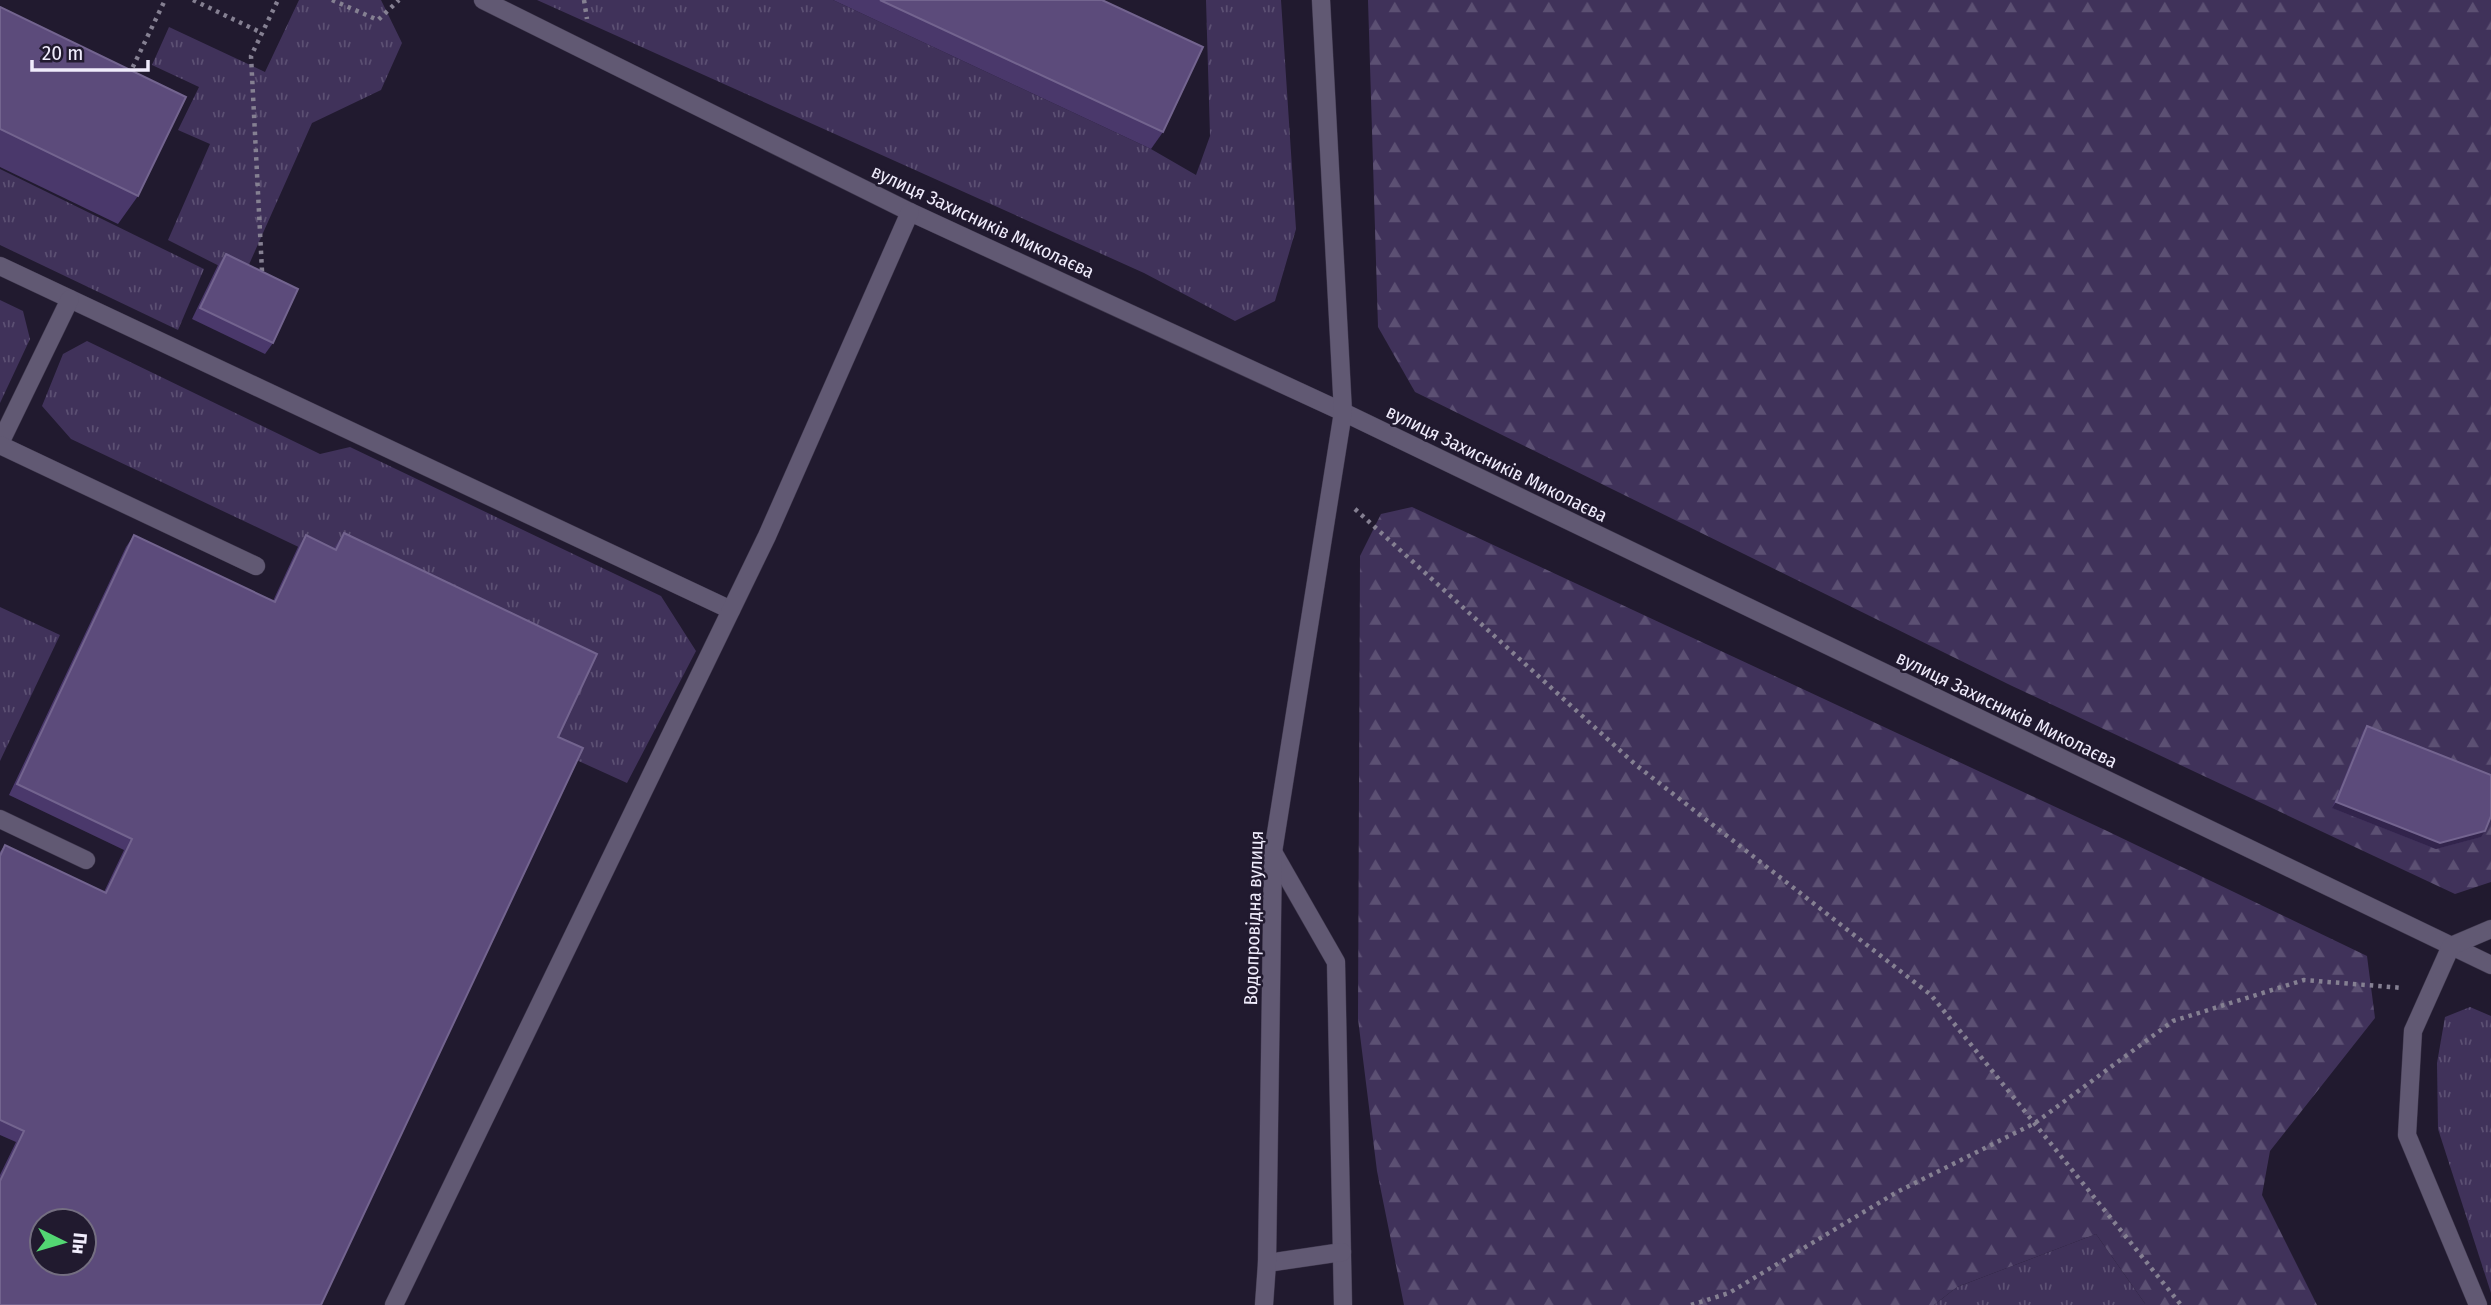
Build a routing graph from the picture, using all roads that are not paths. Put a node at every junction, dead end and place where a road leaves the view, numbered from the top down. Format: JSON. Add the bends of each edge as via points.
{"nodes":[{"id":1,"x":483,"y":0,"type":"edge"},
{"id":2,"x":1321,"y":0,"type":"edge"},
{"id":3,"x":910,"y":212,"type":"junction"},
{"id":4,"x":0,"y":266,"type":"edge"},
{"id":5,"x":69,"y":299,"type":"junction"},
{"id":6,"x":1343,"y":412,"type":"junction"},
{"id":7,"x":0,"y":444,"type":"edge"},
{"id":8,"x":256,"y":566,"type":"dead end"},
{"id":9,"x":731,"y":610,"type":"junction"},
{"id":10,"x":0,"y":819,"type":"edge"},
{"id":11,"x":1273,"y":852,"type":"junction"},
{"id":12,"x":86,"y":860,"type":"dead end"},
{"id":13,"x":2491,"y":929,"type":"edge"},
{"id":14,"x":2451,"y":946,"type":"junction"},
{"id":15,"x":2491,"y":965,"type":"edge"},
{"id":16,"x":1342,"y":1252,"type":"junction"},
{"id":17,"x":1267,"y":1263,"type":"junction"},
{"id":18,"x":394,"y":1305,"type":"edge"},
{"id":19,"x":1264,"y":1305,"type":"edge"},
{"id":20,"x":1343,"y":1305,"type":"edge"},
{"id":21,"x":2478,"y":1305,"type":"edge"}],
"edges":[{"from":1,"to":3,"type":"street","name":"вулиця Захисників Миколаєва"},
{"from":2,"to":6,"type":"street","name":"Водопровідна вулиця"},
{"from":3,"to":6,"type":"street","name":"вулиця Захисників Миколаєва"},
{"from":3,"to":9,"type":"street"},
{"from":4,"to":5,"type":"street"},
{"from":5,"to":7,"type":"street"},
{"from":5,"to":9,"type":"street"},
{"from":6,"to":11,"type":"street","name":"Водопровідна вулиця"},
{"from":6,"to":14,"type":"street","name":"вулиця Захисників Миколаєва"},
{"from":7,"to":8,"type":"street"},
{"from":9,"to":18,"type":"street"},
{"from":10,"to":12,"type":"street"},
{"from":11,"to":16,"type":"street","via":[[1336,962]]},
{"from":11,"to":17,"type":"street","name":"Водопровідна вулиця"},
{"from":13,"to":14,"type":"street"},
{"from":14,"to":15,"type":"street","name":"вулиця Захисників Миколаєва"},
{"from":14,"to":21,"type":"street","via":[[2413,1031],[2407,1135]]},
{"from":16,"to":17,"type":"street"},
{"from":16,"to":20,"type":"street"},
{"from":17,"to":19,"type":"street","name":"Водопровідна вулиця"}]}
